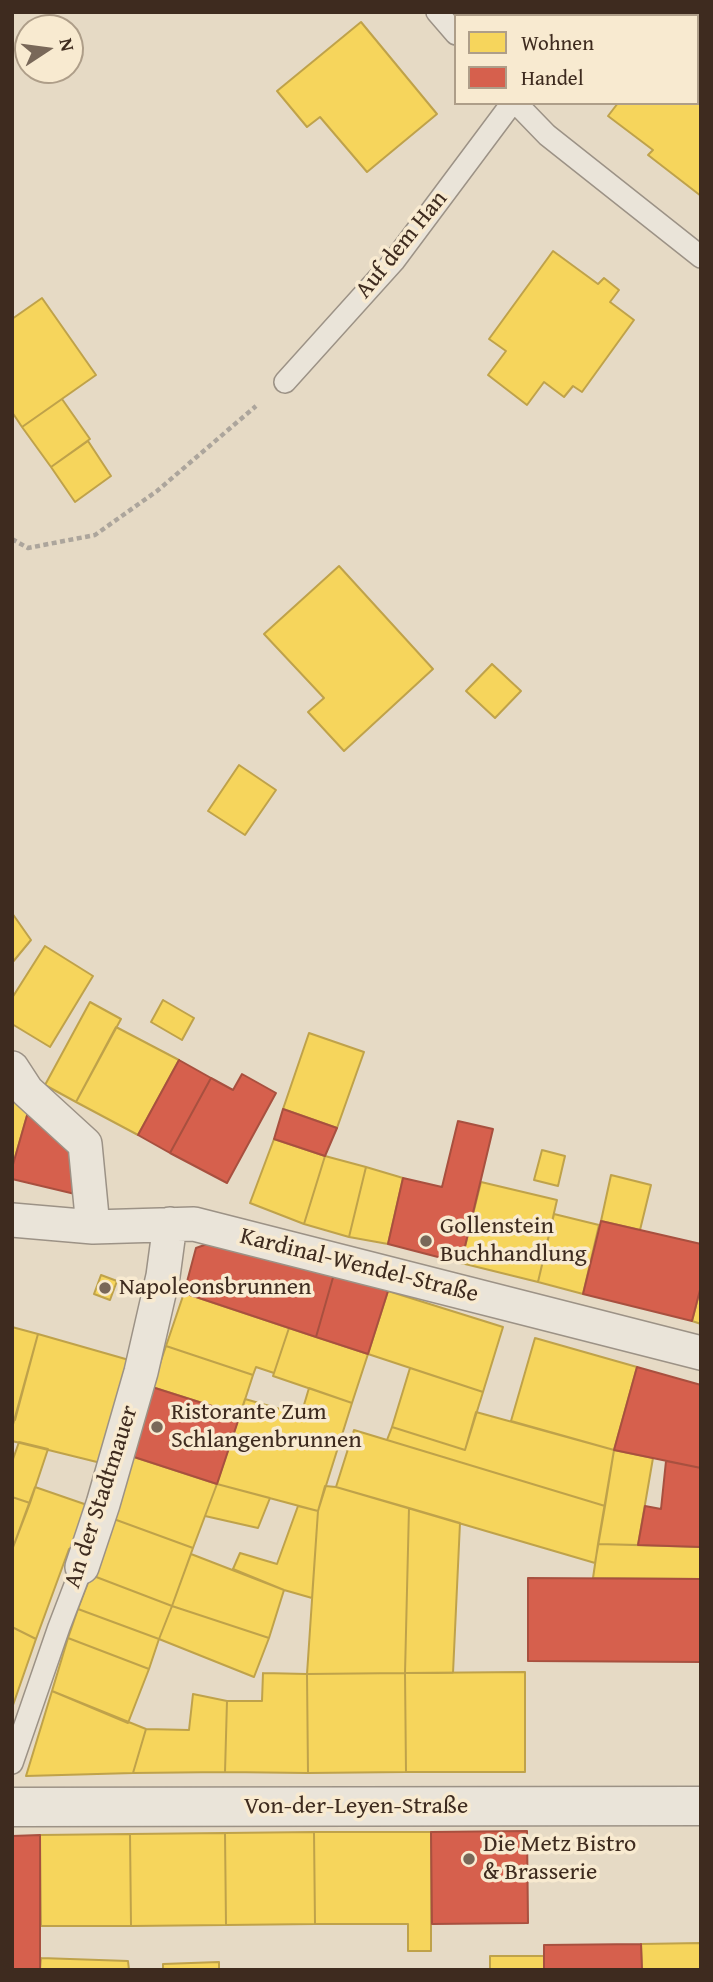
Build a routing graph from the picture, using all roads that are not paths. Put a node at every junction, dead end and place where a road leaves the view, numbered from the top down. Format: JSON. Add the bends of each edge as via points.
{"nodes":[{"id":1,"x":437,"y":12,"type":"edge"},
{"id":2,"x":454,"y":32,"type":"edge"},
{"id":3,"x":512,"y":105,"type":"edge"},
{"id":4,"x":516,"y":105,"type":"edge"},
{"id":5,"x":701,"y":257,"type":"edge"},
{"id":6,"x":285,"y":382,"type":"road end"},
{"id":7,"x":12,"y":1068,"type":"edge"},
{"id":8,"x":12,"y":1220,"type":"edge"},
{"id":9,"x":170,"y":1224,"type":"junction"},
{"id":10,"x":93,"y":1227,"type":"junction"},
{"id":11,"x":701,"y":1353,"type":"edge"},
{"id":12,"x":82,"y":1567,"type":"joint"},
{"id":13,"x":12,"y":1763,"type":"edge"},
{"id":14,"x":701,"y":1806,"type":"edge"},
{"id":15,"x":12,"y":1807,"type":"edge"}],
"edges":[{"from":1,"to":2,"type":"lane"},
{"from":3,"to":6,"type":"lane","name":"Auf dem Han","via":[[394,261]]},
{"from":4,"to":5,"type":"lane","via":[[547,135]]},
{"from":7,"to":10,"type":"street","via":[[27,1091],[85,1144]]},
{"from":8,"to":10,"type":"street","name":"Kardinal-Wendel-Straße"},
{"from":9,"to":10,"type":"street","name":"Kardinal-Wendel-Straße"},
{"from":9,"to":11,"type":"street","name":"Kardinal-Wendel-Straße","via":[[194,1224]]},
{"from":9,"to":12,"type":"street","name":"An der Stadtmauer","via":[[141,1372]]},
{"from":12,"to":13,"type":"lane","name":"An der Stadtmauer"},
{"from":14,"to":15,"type":"street","name":"Von-der-Leyen-Straße"}]}
